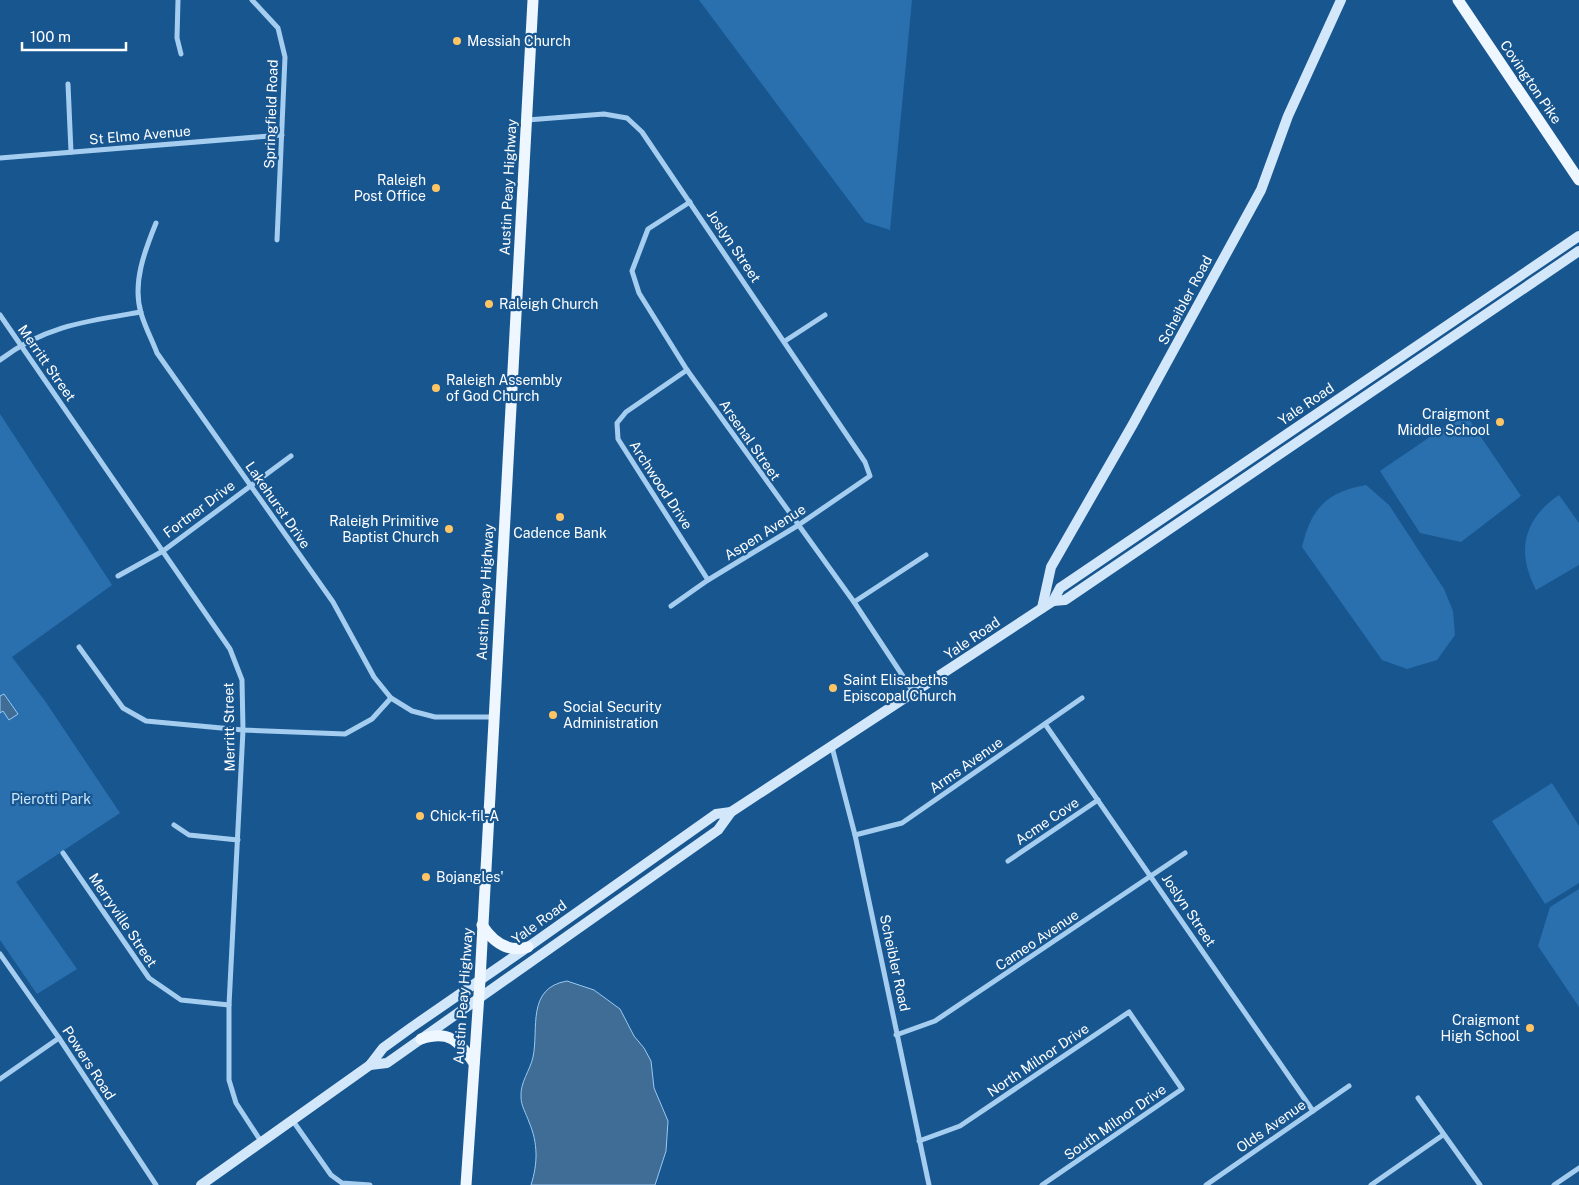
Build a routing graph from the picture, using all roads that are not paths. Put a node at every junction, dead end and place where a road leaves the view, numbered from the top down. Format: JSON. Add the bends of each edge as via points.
{"nodes":[{"id":1,"x":178,"y":0,"type":"edge"},
{"id":2,"x":252,"y":0,"type":"edge"},
{"id":3,"x":534,"y":0,"type":"edge"},
{"id":4,"x":1341,"y":0,"type":"edge"},
{"id":5,"x":1458,"y":0,"type":"edge"},
{"id":6,"x":181,"y":54,"type":"dead end"},
{"id":7,"x":68,"y":84,"type":"dead end"},
{"id":8,"x":527,"y":120,"type":"junction"},
{"id":9,"x":282,"y":134,"type":"junction"},
{"id":10,"x":71,"y":152,"type":"junction"},
{"id":11,"x":0,"y":158,"type":"edge"},
{"id":12,"x":1579,"y":180,"type":"edge"},
{"id":13,"x":690,"y":202,"type":"junction"},
{"id":14,"x":156,"y":223,"type":"dead end"},
{"id":15,"x":1579,"y":236,"type":"edge"},
{"id":16,"x":277,"y":240,"type":"dead end"},
{"id":17,"x":1579,"y":251,"type":"edge"},
{"id":18,"x":141,"y":312,"type":"junction"},
{"id":19,"x":0,"y":315,"type":"edge"},
{"id":20,"x":825,"y":315,"type":"dead end"},
{"id":21,"x":785,"y":341,"type":"junction"},
{"id":22,"x":20,"y":344,"type":"junction"},
{"id":23,"x":0,"y":360,"type":"edge"},
{"id":24,"x":687,"y":370,"type":"junction"},
{"id":25,"x":291,"y":456,"type":"dead end"},
{"id":26,"x":870,"y":476,"type":"joint"},
{"id":27,"x":250,"y":485,"type":"junction"},
{"id":28,"x":797,"y":526,"type":"junction"},
{"id":29,"x":163,"y":551,"type":"junction"},
{"id":30,"x":926,"y":555,"type":"dead end"},
{"id":31,"x":118,"y":576,"type":"dead end"},
{"id":32,"x":708,"y":580,"type":"junction"},
{"id":33,"x":1053,"y":601,"type":"junction"},
{"id":34,"x":854,"y":602,"type":"junction"},
{"id":35,"x":671,"y":606,"type":"dead end"},
{"id":36,"x":1042,"y":608,"type":"junction"},
{"id":37,"x":79,"y":647,"type":"dead end"},
{"id":38,"x":915,"y":693,"type":"junction"},
{"id":39,"x":391,"y":698,"type":"junction"},
{"id":40,"x":1082,"y":698,"type":"dead end"},
{"id":41,"x":493,"y":717,"type":"junction"},
{"id":42,"x":1045,"y":724,"type":"junction"},
{"id":43,"x":243,"y":730,"type":"junction"},
{"id":44,"x":832,"y":746,"type":"junction"},
{"id":45,"x":1098,"y":800,"type":"junction"},
{"id":46,"x":731,"y":812,"type":"junction"},
{"id":47,"x":174,"y":826,"type":"dead end"},
{"id":48,"x":854,"y":836,"type":"junction"},
{"id":49,"x":238,"y":840,"type":"junction"},
{"id":50,"x":63,"y":853,"type":"dead end"},
{"id":51,"x":1185,"y":853,"type":"dead end"},
{"id":52,"x":1008,"y":861,"type":"dead end"},
{"id":53,"x":1152,"y":876,"type":"junction"},
{"id":54,"x":482,"y":925,"type":"junction"},
{"id":55,"x":528,"y":947,"type":"junction"},
{"id":56,"x":0,"y":954,"type":"edge"},
{"id":57,"x":480,"y":980,"type":"junction"},
{"id":58,"x":478,"y":998,"type":"junction"},
{"id":59,"x":229,"y":1005,"type":"junction"},
{"id":60,"x":896,"y":1035,"type":"junction"},
{"id":61,"x":59,"y":1038,"type":"junction"},
{"id":62,"x":421,"y":1039,"type":"junction"},
{"id":63,"x":1153,"y":1046,"type":"joint"},
{"id":64,"x":474,"y":1063,"type":"junction"},
{"id":65,"x":370,"y":1065,"type":"junction"},
{"id":66,"x":0,"y":1079,"type":"edge"},
{"id":67,"x":1350,"y":1086,"type":"dead end"},
{"id":68,"x":1418,"y":1098,"type":"dead end"},
{"id":69,"x":1313,"y":1111,"type":"junction"},
{"id":70,"x":293,"y":1121,"type":"junction"},
{"id":71,"x":1443,"y":1135,"type":"junction"},
{"id":72,"x":919,"y":1141,"type":"junction"},
{"id":73,"x":262,"y":1144,"type":"junction"},
{"id":74,"x":1579,"y":1168,"type":"edge"},
{"id":75,"x":156,"y":1185,"type":"edge"},
{"id":76,"x":201,"y":1185,"type":"edge"},
{"id":77,"x":370,"y":1185,"type":"edge"},
{"id":78,"x":466,"y":1185,"type":"edge"},
{"id":79,"x":929,"y":1185,"type":"edge"},
{"id":80,"x":1042,"y":1185,"type":"edge"},
{"id":81,"x":1206,"y":1185,"type":"edge"},
{"id":82,"x":1372,"y":1185,"type":"edge"},
{"id":83,"x":1480,"y":1185,"type":"edge"},
{"id":84,"x":1554,"y":1185,"type":"edge"}],
"edges":[{"from":1,"to":6,"type":"street","via":[[177,38]]},
{"from":2,"to":9,"type":"street","name":"Springfield Road","via":[[278,28],[285,57]]},
{"from":3,"to":8,"type":"main road","name":"Austin Peay Highway"},
{"from":4,"to":36,"type":"main road","name":"Scheibler Road","via":[[1288,116],[1261,190],[1051,568]]},
{"from":5,"to":12,"type":"main road","name":"Covington Pike"},
{"from":7,"to":10,"type":"street"},
{"from":8,"to":13,"type":"street","name":"Joslyn Street","via":[[604,114],[627,118],[642,132]]},
{"from":8,"to":41,"type":"main road","name":"Austin Peay Highway"},
{"from":9,"to":10,"type":"street","name":"St Elmo Avenue"},
{"from":9,"to":16,"type":"street","name":"Springfield Road"},
{"from":10,"to":11,"type":"street","name":"St Elmo Avenue"},
{"from":13,"to":21,"type":"street","name":"Joslyn Street"},
{"from":13,"to":24,"type":"street","name":"Arsenal Street","via":[[648,229],[632,271],[639,293]]},
{"from":14,"to":18,"type":"street","name":"Lakehurst Drive","via":[[145,251],[138,286]]},
{"from":15,"to":33,"type":"main road","name":"Yale Road","via":[[1060,588]]},
{"from":17,"to":33,"type":"main road","name":"Yale Road","via":[[1065,600]]},
{"from":18,"to":22,"type":"street","via":[[73,323]]},
{"from":18,"to":27,"type":"street","name":"Lakehurst Drive","via":[[157,353]]},
{"from":19,"to":22,"type":"street","name":"Merritt Street"},
{"from":20,"to":21,"type":"street"},
{"from":21,"to":26,"type":"street","name":"Joslyn Street","via":[[865,462]]},
{"from":22,"to":23,"type":"street"},
{"from":22,"to":29,"type":"street","name":"Merritt Street"},
{"from":24,"to":28,"type":"street","name":"Arsenal Street"},
{"from":24,"to":32,"type":"street","name":"Archwood Drive","via":[[626,412],[617,423],[618,439]]},
{"from":25,"to":27,"type":"street","name":"Fortner Drive"},
{"from":26,"to":28,"type":"street","name":"Aspen Avenue"},
{"from":27,"to":29,"type":"street","name":"Fortner Drive"},
{"from":27,"to":39,"type":"street","name":"Lakehurst Drive","via":[[333,602],[374,677]]},
{"from":28,"to":32,"type":"street","name":"Aspen Avenue"},
{"from":28,"to":34,"type":"street","name":"Arsenal Street"},
{"from":29,"to":31,"type":"street","name":"Fortner Drive"},
{"from":29,"to":43,"type":"street","name":"Merritt Street","via":[[230,649],[242,680]]},
{"from":30,"to":34,"type":"street"},
{"from":32,"to":35,"type":"street","name":"Aspen Avenue"},
{"from":33,"to":36,"type":"main road","name":"Yale Road"},
{"from":34,"to":38,"type":"street","name":"Arsenal Street"},
{"from":36,"to":38,"type":"main road","name":"Yale Road"},
{"from":37,"to":43,"type":"street","via":[[123,708],[146,721]]},
{"from":38,"to":44,"type":"main road","name":"Yale Road"},
{"from":39,"to":41,"type":"street","name":"Lakehurst Drive","via":[[412,711],[435,717]]},
{"from":39,"to":43,"type":"street","via":[[372,719],[345,734]]},
{"from":40,"to":42,"type":"street","name":"Arms Avenue"},
{"from":41,"to":54,"type":"main road","name":"Austin Peay Highway"},
{"from":42,"to":45,"type":"street","name":"Joslyn Street"},
{"from":42,"to":48,"type":"street","name":"Arms Avenue","via":[[902,823]]},
{"from":43,"to":49,"type":"street","name":"Merritt Street"},
{"from":44,"to":46,"type":"main road","name":"Yale Road"},
{"from":44,"to":48,"type":"street","name":"Scheibler Road"},
{"from":45,"to":52,"type":"street","name":"Acme Cove"},
{"from":45,"to":53,"type":"street","name":"Joslyn Street"},
{"from":46,"to":55,"type":"main road","name":"Yale Road","via":[[716,814]]},
{"from":46,"to":58,"type":"main road","name":"Yale Road","via":[[718,830]]},
{"from":47,"to":49,"type":"street","via":[[189,836]]},
{"from":48,"to":60,"type":"street","name":"Scheibler Road"},
{"from":49,"to":59,"type":"street","name":"Merritt Street"},
{"from":50,"to":59,"type":"street","name":"Merryville Street","via":[[148,978],[181,1000]]},
{"from":51,"to":53,"type":"street","name":"Cameo Avenue"},
{"from":53,"to":60,"type":"street","name":"Cameo Avenue","via":[[935,1022]]},
{"from":53,"to":69,"type":"street","name":"Joslyn Street"},
{"from":54,"to":55,"type":"main road","via":[[488,934],[507,948]]},
{"from":54,"to":57,"type":"main road","name":"Austin Peay Highway"},
{"from":55,"to":57,"type":"main road","name":"Yale Road"},
{"from":56,"to":61,"type":"street","name":"Powers Road"},
{"from":57,"to":58,"type":"main road","name":"Austin Peay Highway"},
{"from":57,"to":65,"type":"main road","name":"Yale Road","via":[[383,1048]]},
{"from":58,"to":62,"type":"main road","name":"Yale Road"},
{"from":58,"to":64,"type":"main road","name":"Austin Peay Highway"},
{"from":59,"to":73,"type":"street","name":"Merritt Street","via":[[228,1080],[236,1104]]},
{"from":60,"to":72,"type":"street","name":"Scheibler Road"},
{"from":61,"to":66,"type":"street"},
{"from":61,"to":75,"type":"street","name":"Powers Road"},
{"from":62,"to":64,"type":"main road","via":[[442,1034],[463,1048]]},
{"from":62,"to":65,"type":"main road","name":"Yale Road","via":[[387,1062]]},
{"from":63,"to":72,"type":"street","name":"North Milnor Drive","via":[[1129,1012],[960,1126]]},
{"from":63,"to":80,"type":"street","name":"South Milnor Drive","via":[[1182,1089]]},
{"from":64,"to":78,"type":"main road","name":"Austin Peay Highway"},
{"from":65,"to":70,"type":"main road","name":"Yale Road"},
{"from":67,"to":69,"type":"street","name":"Olds Avenue"},
{"from":68,"to":71,"type":"street"},
{"from":69,"to":81,"type":"street","name":"Olds Avenue"},
{"from":70,"to":73,"type":"main road","name":"Yale Road"},
{"from":70,"to":77,"type":"street","via":[[331,1175],[342,1183]]},
{"from":71,"to":82,"type":"street"},
{"from":71,"to":83,"type":"street"},
{"from":72,"to":79,"type":"street","name":"Scheibler Road"},
{"from":73,"to":76,"type":"main road","name":"Yale Road"},
{"from":74,"to":84,"type":"street"}]}
